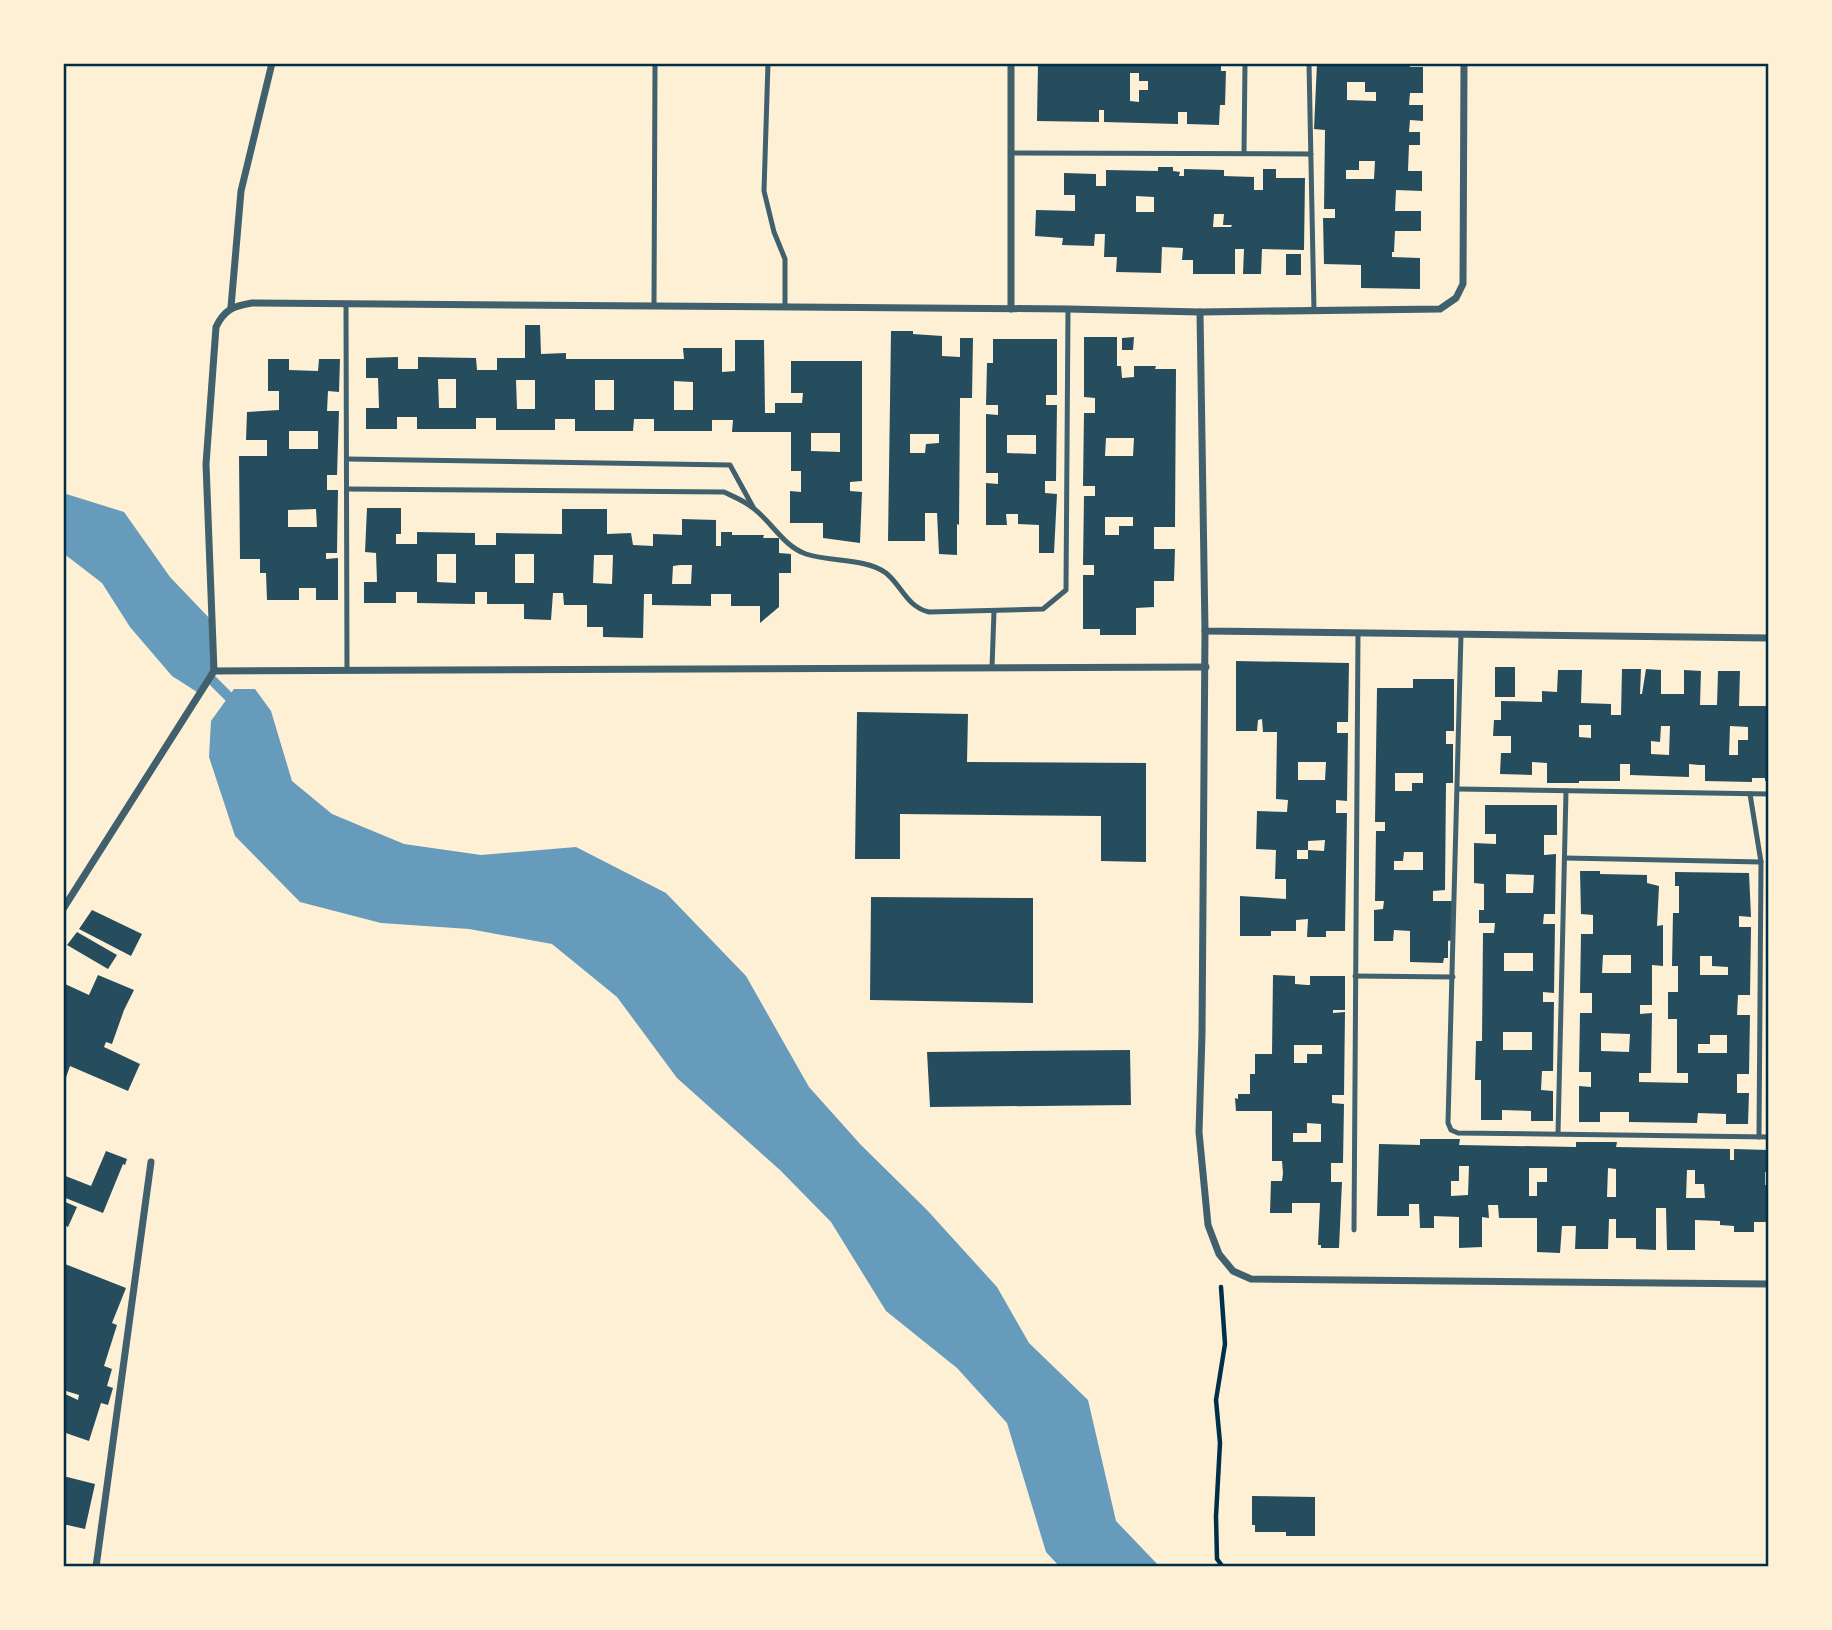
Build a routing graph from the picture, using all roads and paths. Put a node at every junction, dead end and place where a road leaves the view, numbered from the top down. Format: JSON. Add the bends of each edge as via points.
{"nodes":[{"id":1,"x":272,"y":63,"type":"edge"},
{"id":2,"x":656,"y":63,"type":"edge"},
{"id":3,"x":768,"y":63,"type":"edge"},
{"id":4,"x":1011,"y":63,"type":"edge"},
{"id":5,"x":1245,"y":63,"type":"edge"},
{"id":6,"x":1309,"y":63,"type":"edge"},
{"id":7,"x":1464,"y":63,"type":"edge"},
{"id":8,"x":1244,"y":152,"type":"junction"},
{"id":9,"x":1011,"y":153,"type":"junction"},
{"id":10,"x":1311,"y":154,"type":"junction"},
{"id":11,"x":346,"y":304,"type":"junction"},
{"id":12,"x":654,"y":306,"type":"junction"},
{"id":13,"x":231,"y":307,"type":"junction"},
{"id":14,"x":785,"y":307,"type":"junction"},
{"id":15,"x":1011,"y":309,"type":"junction"},
{"id":16,"x":1068,"y":309,"type":"junction"},
{"id":17,"x":1314,"y":311,"type":"junction"},
{"id":18,"x":1200,"y":312,"type":"junction"},
{"id":19,"x":347,"y":459,"type":"junction"},
{"id":20,"x":347,"y":489,"type":"junction"},
{"id":21,"x":753,"y":508,"type":"junction"},
{"id":22,"x":994,"y":611,"type":"junction"},
{"id":23,"x":1205,"y":631,"type":"junction"},
{"id":24,"x":1358,"y":633,"type":"junction"},
{"id":25,"x":1461,"y":634,"type":"junction"},
{"id":26,"x":1769,"y":638,"type":"edge"},
{"id":27,"x":1206,"y":667,"type":"junction"},
{"id":28,"x":992,"y":668,"type":"junction"},
{"id":29,"x":347,"y":670,"type":"junction"},
{"id":30,"x":215,"y":671,"type":"junction"},
{"id":31,"x":1458,"y":789,"type":"junction"},
{"id":32,"x":1566,"y":791,"type":"junction"},
{"id":33,"x":1750,"y":794,"type":"junction"},
{"id":34,"x":1769,"y":794,"type":"edge"},
{"id":35,"x":1564,"y":858,"type":"junction"},
{"id":36,"x":1761,"y":862,"type":"junction"},
{"id":37,"x":63,"y":909,"type":"edge"},
{"id":38,"x":1356,"y":976,"type":"junction"},
{"id":39,"x":1453,"y":977,"type":"junction"},
{"id":40,"x":1558,"y":1134,"type":"junction"},
{"id":41,"x":1759,"y":1137,"type":"junction"},
{"id":42,"x":1769,"y":1137,"type":"edge"},
{"id":43,"x":151,"y":1161,"type":"dead end"},
{"id":44,"x":1354,"y":1230,"type":"dead end"},
{"id":45,"x":1219,"y":1254,"type":"junction"},
{"id":46,"x":1769,"y":1284,"type":"edge"},
{"id":47,"x":96,"y":1567,"type":"edge"},
{"id":48,"x":1223,"y":1567,"type":"edge"}],
"edges":[{"from":1,"to":13,"type":"street","via":[[241,191]]},
{"from":2,"to":12,"type":"lane"},
{"from":3,"to":14,"type":"lane","via":[[765,191],[785,259]]},
{"from":4,"to":9,"type":"street"},
{"from":5,"to":8,"type":"lane"},
{"from":6,"to":10,"type":"lane"},
{"from":7,"to":17,"type":"street","via":[[1463,284],[1456,298],[1440,309]]},
{"from":8,"to":9,"type":"lane"},
{"from":8,"to":10,"type":"lane"},
{"from":9,"to":15,"type":"street"},
{"from":10,"to":17,"type":"lane"},
{"from":11,"to":12,"type":"street"},
{"from":11,"to":13,"type":"street"},
{"from":11,"to":19,"type":"lane"},
{"from":12,"to":14,"type":"street"},
{"from":13,"to":30,"type":"street","via":[[216,327],[206,464]]},
{"from":14,"to":15,"type":"street"},
{"from":15,"to":16,"type":"street"},
{"from":16,"to":18,"type":"street"},
{"from":16,"to":22,"type":"lane","via":[[1066,590],[1043,609]]},
{"from":17,"to":18,"type":"street"},
{"from":18,"to":23,"type":"street"},
{"from":19,"to":20,"type":"lane"},
{"from":19,"to":21,"type":"lane","via":[[730,465]]},
{"from":20,"to":21,"type":"lane","via":[[724,492]]},
{"from":20,"to":29,"type":"lane"},
{"from":21,"to":22,"type":"lane","via":[[790,546],[806,554],[873,566],[886,573],[920,610]]},
{"from":22,"to":28,"type":"lane"},
{"from":23,"to":24,"type":"street"},
{"from":23,"to":27,"type":"street"},
{"from":24,"to":25,"type":"street"},
{"from":24,"to":38,"type":"lane"},
{"from":25,"to":26,"type":"street"},
{"from":25,"to":31,"type":"lane"},
{"from":27,"to":28,"type":"street"},
{"from":27,"to":45,"type":"street","via":[[1199,1132],[1208,1224]]},
{"from":28,"to":29,"type":"street"},
{"from":29,"to":30,"type":"street"},
{"from":30,"to":37,"type":"street"},
{"from":31,"to":32,"type":"lane"},
{"from":31,"to":39,"type":"lane"},
{"from":32,"to":33,"type":"lane"},
{"from":32,"to":35,"type":"lane"},
{"from":33,"to":34,"type":"lane"},
{"from":33,"to":36,"type":"lane"},
{"from":35,"to":36,"type":"lane"},
{"from":35,"to":40,"type":"lane"},
{"from":36,"to":41,"type":"lane"},
{"from":38,"to":39,"type":"lane"},
{"from":38,"to":44,"type":"lane"},
{"from":39,"to":40,"type":"lane","via":[[1451,1130]]},
{"from":40,"to":41,"type":"lane"},
{"from":41,"to":42,"type":"lane"},
{"from":43,"to":47,"type":"street"},
{"from":45,"to":46,"type":"street","via":[[1233,1271],[1251,1279]]},
{"from":45,"to":48,"type":"path","via":[[1225,1344],[1216,1400],[1220,1443],[1216,1516],[1217,1559]]}]}
